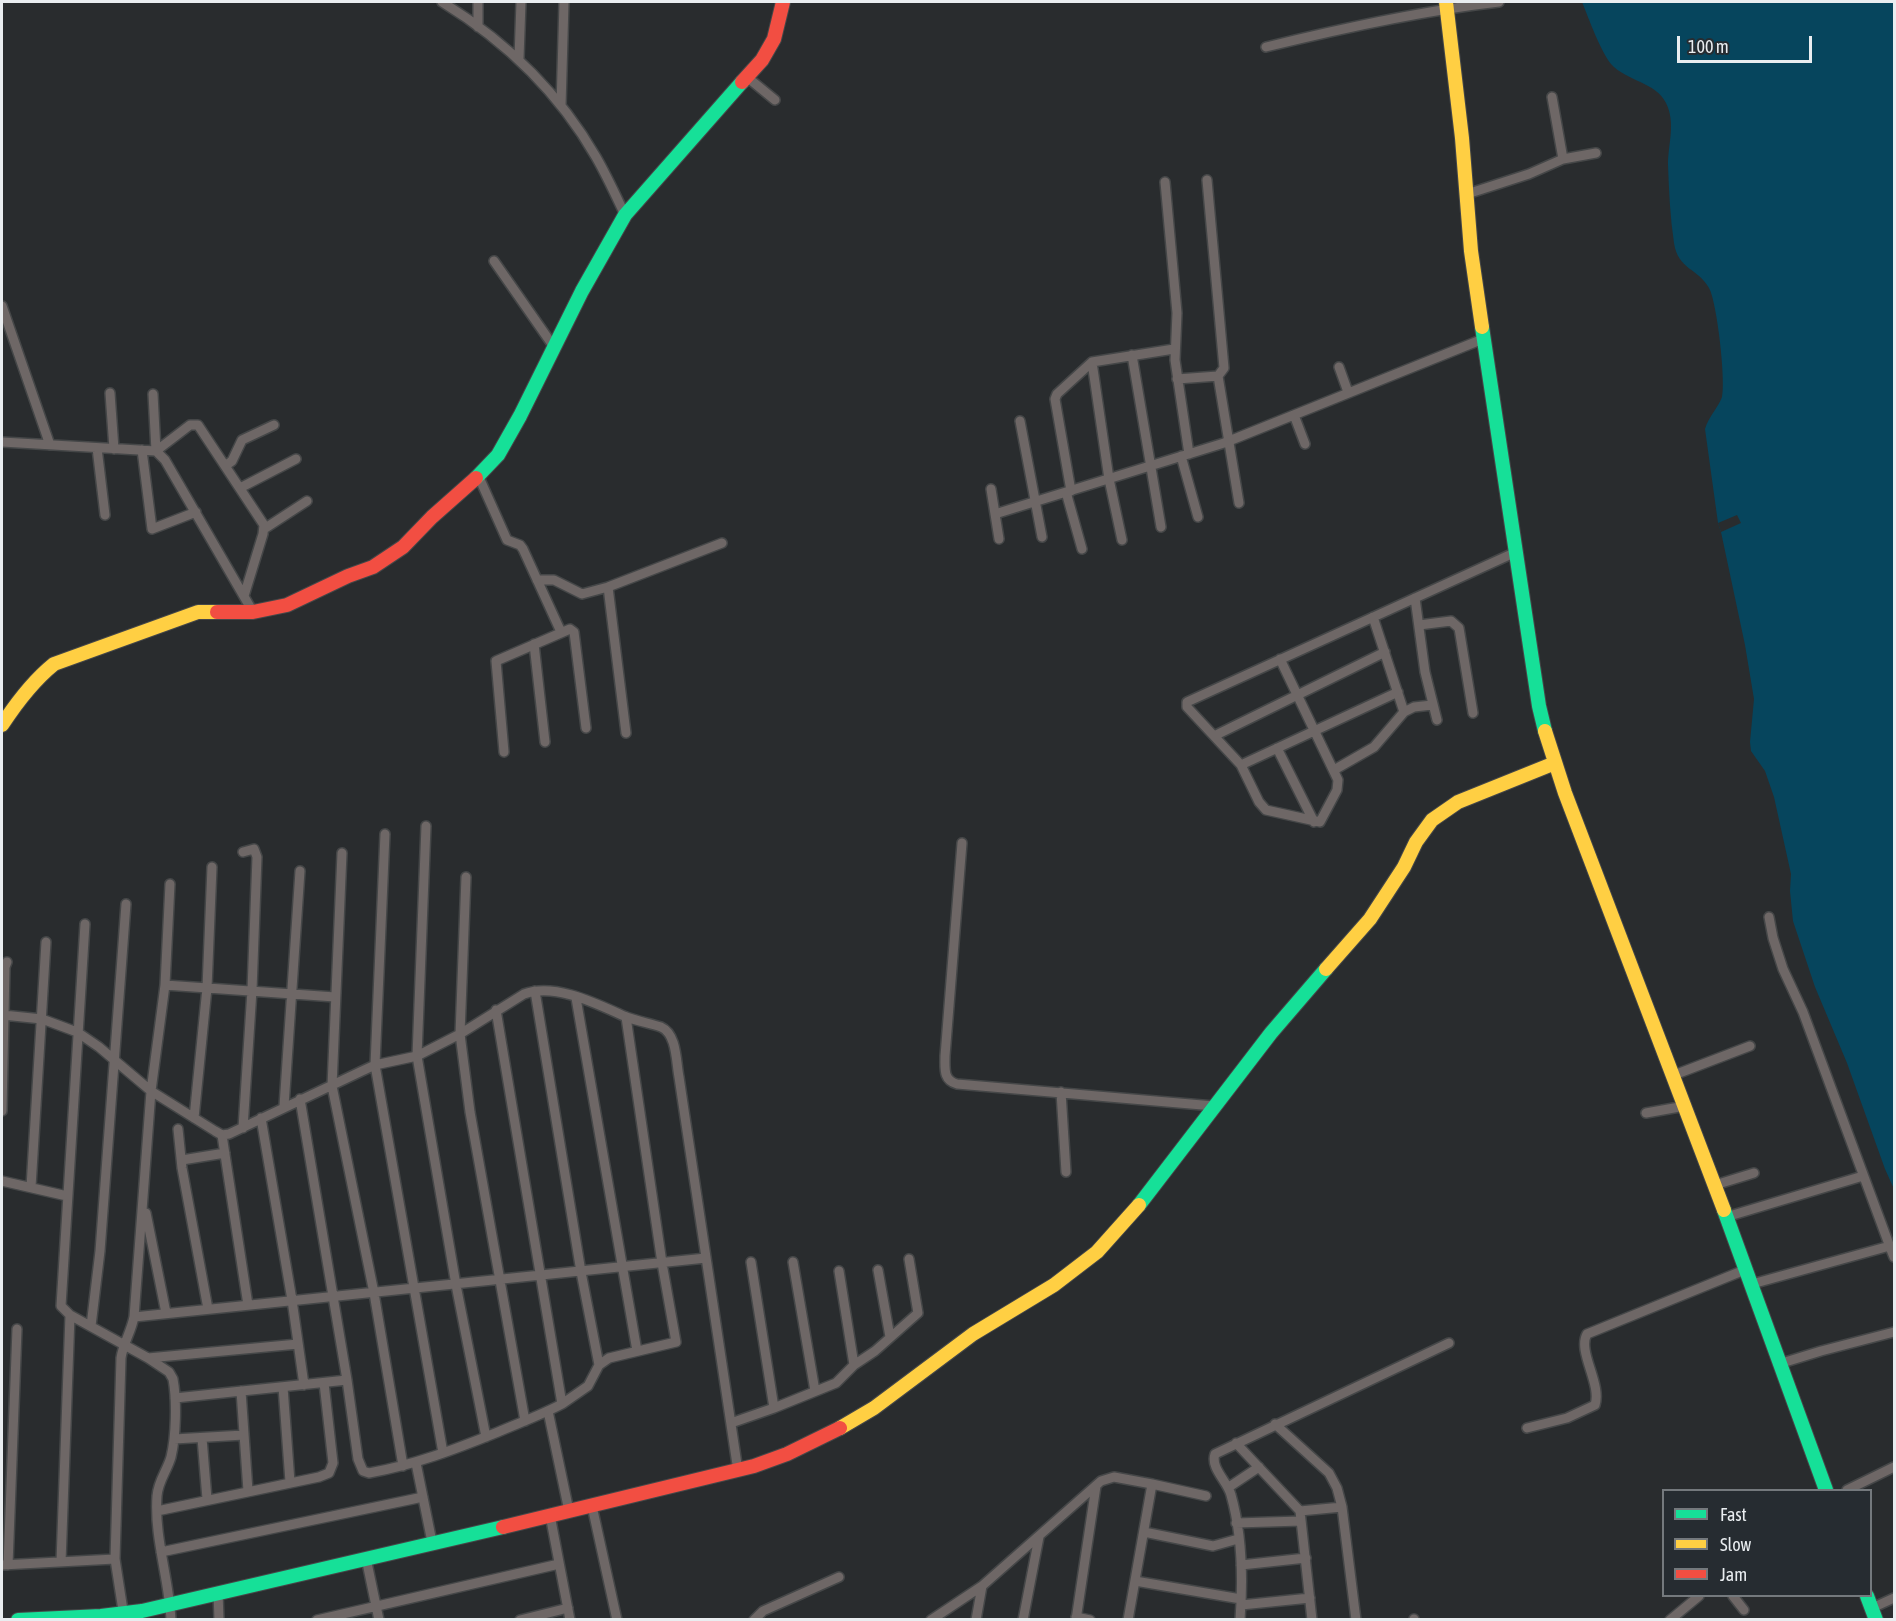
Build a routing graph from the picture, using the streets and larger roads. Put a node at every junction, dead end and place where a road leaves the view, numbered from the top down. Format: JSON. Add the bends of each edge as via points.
{"nodes":[{"id":1,"x":442,"y":2,"type":"edge"},
{"id":2,"x":478,"y":2,"type":"edge"},
{"id":3,"x":520,"y":2,"type":"edge"},
{"id":4,"x":564,"y":2,"type":"edge"},
{"id":5,"x":783,"y":2,"type":"edge"},
{"id":6,"x":1498,"y":2,"type":"edge"},
{"id":7,"x":1446,"y":4,"type":"edge"},
{"id":8,"x":478,"y":27,"type":"junction"},
{"id":9,"x":1266,"y":47,"type":"dead end"},
{"id":10,"x":519,"y":58,"type":"junction"},
{"id":11,"x":747,"y":77,"type":"junction"},
{"id":12,"x":1552,"y":97,"type":"dead end"},
{"id":13,"x":775,"y":100,"type":"dead end"},
{"id":14,"x":561,"y":106,"type":"junction"},
{"id":15,"x":1596,"y":153,"type":"dead end"},
{"id":16,"x":1563,"y":159,"type":"junction"},
{"id":17,"x":1207,"y":180,"type":"dead end"},
{"id":18,"x":1165,"y":182,"type":"dead end"},
{"id":19,"x":1467,"y":194,"type":"junction"},
{"id":20,"x":625,"y":215,"type":"junction"},
{"id":21,"x":494,"y":261,"type":"dead end"},
{"id":22,"x":2,"y":306,"type":"edge"},
{"id":23,"x":1483,"y":339,"type":"junction"},
{"id":24,"x":554,"y":347,"type":"junction"},
{"id":25,"x":1174,"y":349,"type":"junction"},
{"id":26,"x":1132,"y":355,"type":"junction"},
{"id":27,"x":1092,"y":362,"type":"junction"},
{"id":28,"x":1339,"y":367,"type":"dead end"},
{"id":29,"x":1218,"y":376,"type":"junction"},
{"id":30,"x":1178,"y":379,"type":"junction"},
{"id":31,"x":1348,"y":392,"type":"junction"},
{"id":32,"x":110,"y":393,"type":"dead end"},
{"id":33,"x":153,"y":394,"type":"dead end"},
{"id":34,"x":1294,"y":415,"type":"junction"},
{"id":35,"x":1020,"y":421,"type":"dead end"},
{"id":36,"x":274,"y":424,"type":"dead end"},
{"id":37,"x":1228,"y":441,"type":"junction"},
{"id":38,"x":2,"y":442,"type":"edge"},
{"id":39,"x":1305,"y":444,"type":"dead end"},
{"id":40,"x":50,"y":445,"type":"junction"},
{"id":41,"x":96,"y":448,"type":"junction"},
{"id":42,"x":114,"y":448,"type":"junction"},
{"id":43,"x":142,"y":450,"type":"junction"},
{"id":44,"x":156,"y":451,"type":"junction"},
{"id":45,"x":1185,"y":455,"type":"junction"},
{"id":46,"x":296,"y":459,"type":"dead end"},
{"id":47,"x":225,"y":466,"type":"junction"},
{"id":48,"x":1150,"y":467,"type":"junction"},
{"id":49,"x":478,"y":475,"type":"junction"},
{"id":50,"x":1109,"y":479,"type":"junction"},
{"id":51,"x":240,"y":488,"type":"junction"},
{"id":52,"x":991,"y":489,"type":"dead end"},
{"id":53,"x":1068,"y":492,"type":"junction"},
{"id":54,"x":307,"y":501,"type":"dead end"},
{"id":55,"x":1036,"y":502,"type":"junction"},
{"id":56,"x":1239,"y":503,"type":"dead end"},
{"id":57,"x":196,"y":512,"type":"junction"},
{"id":58,"x":995,"y":514,"type":"junction"},
{"id":59,"x":105,"y":515,"type":"dead end"},
{"id":60,"x":1198,"y":517,"type":"dead end"},
{"id":61,"x":1161,"y":527,"type":"dead end"},
{"id":62,"x":264,"y":529,"type":"junction"},
{"id":63,"x":1042,"y":537,"type":"dead end"},
{"id":64,"x":999,"y":539,"type":"dead end"},
{"id":65,"x":1122,"y":540,"type":"dead end"},
{"id":66,"x":722,"y":543,"type":"dead end"},
{"id":67,"x":1082,"y":549,"type":"dead end"},
{"id":68,"x":1516,"y":552,"type":"junction"},
{"id":69,"x":537,"y":580,"type":"junction"},
{"id":70,"x":608,"y":587,"type":"junction"},
{"id":71,"x":244,"y":596,"type":"junction"},
{"id":72,"x":1415,"y":598,"type":"junction"},
{"id":73,"x":253,"y":612,"type":"junction"},
{"id":74,"x":1373,"y":617,"type":"junction"},
{"id":75,"x":1419,"y":625,"type":"junction"},
{"id":76,"x":561,"y":632,"type":"junction"},
{"id":77,"x":534,"y":644,"type":"junction"},
{"id":78,"x":1385,"y":652,"type":"junction"},
{"id":79,"x":1280,"y":659,"type":"junction"},
{"id":80,"x":1398,"y":692,"type":"junction"},
{"id":81,"x":1297,"y":694,"type":"junction"},
{"id":82,"x":1432,"y":705,"type":"junction"},
{"id":83,"x":1404,"y":712,"type":"junction"},
{"id":84,"x":1473,"y":713,"type":"dead end"},
{"id":85,"x":1437,"y":720,"type":"dead end"},
{"id":86,"x":2,"y":725,"type":"edge"},
{"id":87,"x":586,"y":728,"type":"dead end"},
{"id":88,"x":1315,"y":730,"type":"junction"},
{"id":89,"x":626,"y":734,"type":"dead end"},
{"id":90,"x":1214,"y":736,"type":"junction"},
{"id":91,"x":545,"y":742,"type":"dead end"},
{"id":92,"x":1277,"y":748,"type":"junction"},
{"id":93,"x":504,"y":752,"type":"dead end"},
{"id":94,"x":1555,"y":763,"type":"junction"},
{"id":95,"x":1241,"y":765,"type":"junction"},
{"id":96,"x":1334,"y":770,"type":"junction"},
{"id":97,"x":1314,"y":822,"type":"junction"},
{"id":98,"x":426,"y":826,"type":"dead end"},
{"id":99,"x":385,"y":834,"type":"dead end"},
{"id":100,"x":962,"y":843,"type":"dead end"},
{"id":101,"x":243,"y":852,"type":"dead end"},
{"id":102,"x":342,"y":853,"type":"dead end"},
{"id":103,"x":212,"y":867,"type":"dead end"},
{"id":104,"x":300,"y":871,"type":"dead end"},
{"id":105,"x":466,"y":877,"type":"dead end"},
{"id":106,"x":170,"y":884,"type":"dead end"},
{"id":107,"x":126,"y":904,"type":"dead end"},
{"id":108,"x":1769,"y":917,"type":"dead end"},
{"id":109,"x":85,"y":924,"type":"dead end"},
{"id":110,"x":46,"y":942,"type":"dead end"},
{"id":111,"x":7,"y":962,"type":"dead end"},
{"id":112,"x":165,"y":985,"type":"junction"},
{"id":113,"x":207,"y":988,"type":"junction"},
{"id":114,"x":252,"y":990,"type":"junction"},
{"id":115,"x":535,"y":991,"type":"junction"},
{"id":116,"x":292,"y":993,"type":"junction"},
{"id":117,"x":334,"y":997,"type":"junction"},
{"id":118,"x":576,"y":998,"type":"junction"},
{"id":119,"x":496,"y":1010,"type":"junction"},
{"id":120,"x":3,"y":1015,"type":"junction"},
{"id":121,"x":626,"y":1017,"type":"junction"},
{"id":122,"x":42,"y":1019,"type":"junction"},
{"id":123,"x":77,"y":1032,"type":"junction"},
{"id":124,"x":460,"y":1034,"type":"junction"},
{"id":125,"x":1750,"y":1046,"type":"dead end"},
{"id":126,"x":417,"y":1056,"type":"junction"},
{"id":127,"x":114,"y":1059,"type":"junction"},
{"id":128,"x":375,"y":1065,"type":"junction"},
{"id":129,"x":1674,"y":1076,"type":"junction"},
{"id":130,"x":332,"y":1086,"type":"junction"},
{"id":131,"x":151,"y":1090,"type":"junction"},
{"id":132,"x":1061,"y":1092,"type":"junction"},
{"id":133,"x":300,"y":1099,"type":"junction"},
{"id":134,"x":284,"y":1106,"type":"junction"},
{"id":135,"x":1214,"y":1106,"type":"junction"},
{"id":136,"x":1685,"y":1106,"type":"junction"},
{"id":137,"x":2,"y":1111,"type":"edge"},
{"id":138,"x":1646,"y":1113,"type":"dead end"},
{"id":139,"x":194,"y":1118,"type":"junction"},
{"id":140,"x":261,"y":1118,"type":"junction"},
{"id":141,"x":243,"y":1128,"type":"junction"},
{"id":142,"x":178,"y":1129,"type":"dead end"},
{"id":143,"x":222,"y":1135,"type":"junction"},
{"id":144,"x":225,"y":1153,"type":"junction"},
{"id":145,"x":182,"y":1160,"type":"junction"},
{"id":146,"x":1066,"y":1172,"type":"dead end"},
{"id":147,"x":1754,"y":1173,"type":"dead end"},
{"id":148,"x":1863,"y":1176,"type":"junction"},
{"id":149,"x":2,"y":1181,"type":"edge"},
{"id":150,"x":1715,"y":1185,"type":"junction"},
{"id":151,"x":31,"y":1187,"type":"junction"},
{"id":152,"x":67,"y":1196,"type":"junction"},
{"id":153,"x":143,"y":1202,"type":"junction"},
{"id":154,"x":1726,"y":1217,"type":"junction"},
{"id":155,"x":1892,"y":1252,"type":"edge"},
{"id":156,"x":706,"y":1258,"type":"junction"},
{"id":157,"x":909,"y":1259,"type":"dead end"},
{"id":158,"x":752,"y":1262,"type":"dead end"},
{"id":159,"x":793,"y":1262,"type":"dead end"},
{"id":160,"x":662,"y":1263,"type":"junction"},
{"id":161,"x":622,"y":1268,"type":"junction"},
{"id":162,"x":1746,"y":1269,"type":"junction"},
{"id":163,"x":878,"y":1270,"type":"dead end"},
{"id":164,"x":839,"y":1271,"type":"dead end"},
{"id":165,"x":580,"y":1272,"type":"junction"},
{"id":166,"x":540,"y":1276,"type":"junction"},
{"id":167,"x":499,"y":1280,"type":"junction"},
{"id":168,"x":1752,"y":1284,"type":"junction"},
{"id":169,"x":456,"y":1285,"type":"junction"},
{"id":170,"x":416,"y":1288,"type":"junction"},
{"id":171,"x":374,"y":1293,"type":"junction"},
{"id":172,"x":333,"y":1296,"type":"junction"},
{"id":173,"x":292,"y":1300,"type":"junction"},
{"id":174,"x":248,"y":1305,"type":"junction"},
{"id":175,"x":207,"y":1309,"type":"junction"},
{"id":176,"x":166,"y":1313,"type":"junction"},
{"id":177,"x":70,"y":1315,"type":"junction"},
{"id":178,"x":134,"y":1317,"type":"junction"},
{"id":179,"x":91,"y":1326,"type":"junction"},
{"id":180,"x":17,"y":1329,"type":"dead end"},
{"id":181,"x":1894,"y":1332,"type":"edge"},
{"id":182,"x":890,"y":1337,"type":"junction"},
{"id":183,"x":1449,"y":1343,"type":"dead end"},
{"id":184,"x":298,"y":1344,"type":"junction"},
{"id":185,"x":124,"y":1346,"type":"junction"},
{"id":186,"x":637,"y":1351,"type":"junction"},
{"id":187,"x":148,"y":1358,"type":"junction"},
{"id":188,"x":1782,"y":1364,"type":"junction"},
{"id":189,"x":599,"y":1365,"type":"junction"},
{"id":190,"x":854,"y":1365,"type":"junction"},
{"id":191,"x":347,"y":1380,"type":"junction"},
{"id":192,"x":324,"y":1383,"type":"junction"},
{"id":193,"x":304,"y":1385,"type":"junction"},
{"id":194,"x":283,"y":1387,"type":"junction"},
{"id":195,"x":241,"y":1391,"type":"junction"},
{"id":196,"x":815,"y":1391,"type":"junction"},
{"id":197,"x":175,"y":1398,"type":"junction"},
{"id":198,"x":562,"y":1404,"type":"junction"},
{"id":199,"x":774,"y":1408,"type":"junction"},
{"id":200,"x":548,"y":1411,"type":"junction"},
{"id":201,"x":525,"y":1421,"type":"junction"},
{"id":202,"x":731,"y":1423,"type":"junction"},
{"id":203,"x":1275,"y":1424,"type":"junction"},
{"id":204,"x":1527,"y":1428,"type":"dead end"},
{"id":205,"x":244,"y":1435,"type":"junction"},
{"id":206,"x":486,"y":1437,"type":"junction"},
{"id":207,"x":202,"y":1438,"type":"junction"},
{"id":208,"x":174,"y":1439,"type":"junction"},
{"id":209,"x":1236,"y":1443,"type":"junction"},
{"id":210,"x":443,"y":1453,"type":"junction"},
{"id":211,"x":416,"y":1463,"type":"junction"},
{"id":212,"x":403,"y":1466,"type":"junction"},
{"id":213,"x":1259,"y":1467,"type":"junction"},
{"id":214,"x":1894,"y":1467,"type":"edge"},
{"id":215,"x":738,"y":1471,"type":"junction"},
{"id":216,"x":290,"y":1482,"type":"junction"},
{"id":217,"x":1152,"y":1484,"type":"junction"},
{"id":218,"x":1096,"y":1486,"type":"junction"},
{"id":219,"x":1229,"y":1486,"type":"junction"},
{"id":220,"x":1825,"y":1489,"type":"edge"},
{"id":221,"x":1850,"y":1489,"type":"edge"},
{"id":222,"x":248,"y":1491,"type":"junction"},
{"id":223,"x":1206,"y":1496,"type":"dead end"},
{"id":224,"x":423,"y":1497,"type":"junction"},
{"id":225,"x":207,"y":1500,"type":"junction"},
{"id":226,"x":592,"y":1506,"type":"junction"},
{"id":227,"x":1342,"y":1507,"type":"junction"},
{"id":228,"x":157,"y":1511,"type":"junction"},
{"id":229,"x":569,"y":1511,"type":"junction"},
{"id":230,"x":550,"y":1515,"type":"junction"},
{"id":231,"x":1301,"y":1516,"type":"junction"},
{"id":232,"x":1236,"y":1523,"type":"junction"},
{"id":233,"x":1144,"y":1532,"type":"junction"},
{"id":234,"x":1039,"y":1537,"type":"junction"},
{"id":235,"x":1238,"y":1539,"type":"junction"},
{"id":236,"x":432,"y":1542,"type":"junction"},
{"id":237,"x":161,"y":1552,"type":"junction"},
{"id":238,"x":366,"y":1558,"type":"junction"},
{"id":239,"x":1305,"y":1558,"type":"junction"},
{"id":240,"x":115,"y":1559,"type":"junction"},
{"id":241,"x":61,"y":1562,"type":"junction"},
{"id":242,"x":559,"y":1564,"type":"junction"},
{"id":243,"x":5,"y":1565,"type":"edge"},
{"id":244,"x":1240,"y":1565,"type":"junction"},
{"id":245,"x":839,"y":1577,"type":"dead end"},
{"id":246,"x":1135,"y":1581,"type":"junction"},
{"id":247,"x":982,"y":1586,"type":"junction"},
{"id":248,"x":219,"y":1592,"type":"junction"},
{"id":249,"x":1698,"y":1597,"type":"edge"},
{"id":250,"x":1733,"y":1597,"type":"edge"},
{"id":251,"x":1310,"y":1598,"type":"junction"},
{"id":252,"x":1894,"y":1598,"type":"edge"},
{"id":253,"x":1241,"y":1602,"type":"junction"},
{"id":254,"x":170,"y":1603,"type":"junction"},
{"id":255,"x":376,"y":1605,"type":"junction"},
{"id":256,"x":568,"y":1608,"type":"junction"},
{"id":257,"x":1872,"y":1608,"type":"edge"},
{"id":258,"x":1744,"y":1610,"type":"dead end"},
{"id":259,"x":124,"y":1617,"type":"edge"},
{"id":260,"x":81,"y":1618,"type":"edge"},
{"id":261,"x":1076,"y":1618,"type":"edge"},
{"id":262,"x":35,"y":1619,"type":"edge"},
{"id":263,"x":18,"y":1620,"type":"edge"},
{"id":264,"x":171,"y":1620,"type":"edge"},
{"id":265,"x":219,"y":1620,"type":"edge"},
{"id":266,"x":317,"y":1620,"type":"edge"},
{"id":267,"x":379,"y":1620,"type":"edge"},
{"id":268,"x":520,"y":1620,"type":"edge"},
{"id":269,"x":570,"y":1620,"type":"edge"},
{"id":270,"x":617,"y":1620,"type":"edge"},
{"id":271,"x":754,"y":1620,"type":"edge"},
{"id":272,"x":931,"y":1620,"type":"edge"},
{"id":273,"x":976,"y":1620,"type":"edge"},
{"id":274,"x":1023,"y":1620,"type":"edge"},
{"id":275,"x":1090,"y":1620,"type":"edge"},
{"id":276,"x":1128,"y":1620,"type":"edge"},
{"id":277,"x":1240,"y":1620,"type":"edge"},
{"id":278,"x":1312,"y":1620,"type":"edge"},
{"id":279,"x":1356,"y":1620,"type":"edge"},
{"id":280,"x":1670,"y":1620,"type":"edge"}],
"edges":[{"from":1,"to":8,"type":"street"},
{"from":2,"to":8,"type":"street"},
{"from":3,"to":10,"type":"street"},
{"from":4,"to":14,"type":"street"},
{"from":5,"to":11,"type":"street","via":[[774,39]]},
{"from":6,"to":7,"type":"street"},
{"from":7,"to":9,"type":"street"},
{"from":7,"to":19,"type":"street"},
{"from":8,"to":10,"type":"street"},
{"from":10,"to":14,"type":"street"},
{"from":11,"to":13,"type":"street"},
{"from":11,"to":20,"type":"street"},
{"from":12,"to":16,"type":"street"},
{"from":14,"to":20,"type":"street","via":[[597,158]]},
{"from":15,"to":16,"type":"street"},
{"from":16,"to":19,"type":"street"},
{"from":17,"to":29,"type":"street","via":[[1224,368]]},
{"from":18,"to":25,"type":"street","via":[[1177,313]]},
{"from":19,"to":23,"type":"street"},
{"from":20,"to":24,"type":"street"},
{"from":21,"to":24,"type":"street"},
{"from":22,"to":40,"type":"street"},
{"from":23,"to":31,"type":"street"},
{"from":23,"to":68,"type":"street"},
{"from":24,"to":49,"type":"street","via":[[498,455]]},
{"from":25,"to":26,"type":"street"},
{"from":25,"to":30,"type":"street"},
{"from":26,"to":27,"type":"street"},
{"from":26,"to":48,"type":"street"},
{"from":27,"to":50,"type":"street"},
{"from":27,"to":53,"type":"street","via":[[1056,396]]},
{"from":28,"to":31,"type":"street"},
{"from":29,"to":30,"type":"street"},
{"from":29,"to":37,"type":"street"},
{"from":30,"to":45,"type":"street"},
{"from":31,"to":34,"type":"street"},
{"from":32,"to":42,"type":"street"},
{"from":33,"to":44,"type":"street"},
{"from":34,"to":37,"type":"street"},
{"from":34,"to":39,"type":"street"},
{"from":35,"to":55,"type":"street"},
{"from":36,"to":47,"type":"street","via":[[242,440],[232,461]]},
{"from":37,"to":45,"type":"street"},
{"from":37,"to":56,"type":"street"},
{"from":38,"to":40,"type":"street"},
{"from":40,"to":41,"type":"street"},
{"from":41,"to":42,"type":"street"},
{"from":41,"to":59,"type":"street"},
{"from":42,"to":43,"type":"street"},
{"from":43,"to":44,"type":"street"},
{"from":43,"to":57,"type":"street","via":[[152,529]]},
{"from":44,"to":47,"type":"street","via":[[190,425],[198,426]]},
{"from":44,"to":57,"type":"street"},
{"from":45,"to":48,"type":"street"},
{"from":45,"to":60,"type":"street"},
{"from":46,"to":51,"type":"street"},
{"from":47,"to":51,"type":"street"},
{"from":48,"to":50,"type":"street"},
{"from":48,"to":61,"type":"street"},
{"from":49,"to":69,"type":"street","via":[[507,540],[520,545]]},
{"from":49,"to":73,"type":"street","via":[[386,559],[286,605]]},
{"from":50,"to":53,"type":"street"},
{"from":50,"to":65,"type":"street"},
{"from":51,"to":62,"type":"street"},
{"from":52,"to":58,"type":"street"},
{"from":53,"to":55,"type":"street"},
{"from":53,"to":67,"type":"street"},
{"from":54,"to":62,"type":"street"},
{"from":55,"to":58,"type":"street"},
{"from":55,"to":63,"type":"street"},
{"from":57,"to":71,"type":"street"},
{"from":58,"to":64,"type":"street"},
{"from":62,"to":71,"type":"street"},
{"from":66,"to":70,"type":"street"},
{"from":68,"to":72,"type":"street"},
{"from":68,"to":94,"type":"street","via":[[1539,706]]},
{"from":69,"to":70,"type":"street","via":[[554,580],[582,594]]},
{"from":69,"to":76,"type":"street"},
{"from":70,"to":89,"type":"street"},
{"from":71,"to":73,"type":"street"},
{"from":72,"to":74,"type":"street"},
{"from":72,"to":75,"type":"street"},
{"from":73,"to":86,"type":"street","via":[[198,612],[54,664],[14,706]]},
{"from":74,"to":78,"type":"street"},
{"from":74,"to":79,"type":"street"},
{"from":75,"to":82,"type":"street"},
{"from":75,"to":84,"type":"street","via":[[1451,621],[1459,628]]},
{"from":76,"to":77,"type":"street"},
{"from":76,"to":87,"type":"street","via":[[574,632]]},
{"from":77,"to":91,"type":"street"},
{"from":77,"to":93,"type":"street","via":[[496,661]]},
{"from":78,"to":80,"type":"street"},
{"from":78,"to":81,"type":"street"},
{"from":79,"to":81,"type":"street"},
{"from":79,"to":90,"type":"street","via":[[1187,702]]},
{"from":80,"to":83,"type":"street"},
{"from":80,"to":88,"type":"street"},
{"from":81,"to":88,"type":"street"},
{"from":81,"to":90,"type":"street"},
{"from":82,"to":83,"type":"street"},
{"from":82,"to":85,"type":"street"},
{"from":83,"to":96,"type":"street","via":[[1374,747]]},
{"from":88,"to":92,"type":"street"},
{"from":88,"to":96,"type":"street"},
{"from":90,"to":95,"type":"street"},
{"from":92,"to":95,"type":"street"},
{"from":92,"to":97,"type":"street"},
{"from":94,"to":129,"type":"street"},
{"from":94,"to":135,"type":"street","via":[[1458,802],[1432,820],[1370,919]]},
{"from":95,"to":97,"type":"street","via":[[1266,810]]},
{"from":96,"to":97,"type":"street","via":[[1337,790],[1322,821]]},
{"from":98,"to":126,"type":"street"},
{"from":99,"to":128,"type":"street"},
{"from":100,"to":132,"type":"street","via":[[946,1076],[957,1084]]},
{"from":101,"to":114,"type":"street","via":[[251,848],[256,852]]},
{"from":102,"to":117,"type":"street"},
{"from":103,"to":113,"type":"street"},
{"from":104,"to":116,"type":"street"},
{"from":105,"to":124,"type":"street"},
{"from":106,"to":112,"type":"street"},
{"from":107,"to":127,"type":"street"},
{"from":108,"to":148,"type":"street","via":[[1784,969]]},
{"from":109,"to":123,"type":"street"},
{"from":110,"to":122,"type":"street"},
{"from":111,"to":120,"type":"street"},
{"from":112,"to":113,"type":"street"},
{"from":112,"to":131,"type":"street"},
{"from":113,"to":114,"type":"street"},
{"from":113,"to":139,"type":"street"},
{"from":114,"to":116,"type":"street"},
{"from":114,"to":141,"type":"street"},
{"from":115,"to":118,"type":"street"},
{"from":115,"to":119,"type":"street"},
{"from":115,"to":165,"type":"street"},
{"from":116,"to":117,"type":"street"},
{"from":116,"to":134,"type":"street"},
{"from":117,"to":130,"type":"street"},
{"from":118,"to":121,"type":"street"},
{"from":118,"to":161,"type":"street"},
{"from":119,"to":124,"type":"street"},
{"from":119,"to":166,"type":"street"},
{"from":120,"to":122,"type":"street"},
{"from":120,"to":137,"type":"street"},
{"from":121,"to":156,"type":"street","via":[[666,1029],[671,1037]]},
{"from":121,"to":160,"type":"street"},
{"from":122,"to":123,"type":"street"},
{"from":122,"to":151,"type":"street"},
{"from":123,"to":127,"type":"street"},
{"from":123,"to":152,"type":"street"},
{"from":124,"to":126,"type":"street"},
{"from":124,"to":167,"type":"street"},
{"from":125,"to":129,"type":"street"},
{"from":126,"to":128,"type":"street"},
{"from":126,"to":169,"type":"street"},
{"from":127,"to":131,"type":"street"},
{"from":127,"to":179,"type":"street"},
{"from":128,"to":130,"type":"street"},
{"from":128,"to":170,"type":"street"},
{"from":129,"to":136,"type":"street"},
{"from":130,"to":133,"type":"street"},
{"from":130,"to":171,"type":"street"},
{"from":131,"to":139,"type":"street"},
{"from":131,"to":153,"type":"street"},
{"from":132,"to":135,"type":"street"},
{"from":132,"to":146,"type":"street"},
{"from":133,"to":134,"type":"street"},
{"from":133,"to":172,"type":"street"},
{"from":134,"to":140,"type":"street"},
{"from":135,"to":215,"type":"street","via":[[1124,1224],[1067,1276],[973,1334],[853,1421],[796,1450]]},
{"from":136,"to":138,"type":"street"},
{"from":136,"to":150,"type":"street"},
{"from":139,"to":143,"type":"street"},
{"from":140,"to":141,"type":"street"},
{"from":140,"to":173,"type":"street"},
{"from":141,"to":143,"type":"street"},
{"from":142,"to":145,"type":"street"},
{"from":143,"to":144,"type":"street"},
{"from":144,"to":145,"type":"street"},
{"from":144,"to":174,"type":"street"},
{"from":145,"to":175,"type":"street"},
{"from":147,"to":150,"type":"street"},
{"from":148,"to":154,"type":"street"},
{"from":148,"to":155,"type":"street"},
{"from":149,"to":151,"type":"street"},
{"from":150,"to":154,"type":"street"},
{"from":151,"to":152,"type":"street"},
{"from":152,"to":177,"type":"street","via":[[60,1302]]},
{"from":153,"to":176,"type":"street"},
{"from":153,"to":178,"type":"street"},
{"from":154,"to":162,"type":"street"},
{"from":155,"to":168,"type":"street","via":[[1886,1246]]},
{"from":156,"to":160,"type":"street"},
{"from":156,"to":202,"type":"street"},
{"from":157,"to":182,"type":"street","via":[[918,1313]]},
{"from":158,"to":199,"type":"street"},
{"from":159,"to":196,"type":"street"},
{"from":160,"to":161,"type":"street"},
{"from":160,"to":186,"type":"street","via":[[676,1342]]},
{"from":161,"to":165,"type":"street"},
{"from":161,"to":186,"type":"street"},
{"from":162,"to":168,"type":"street"},
{"from":162,"to":204,"type":"street","via":[[1587,1334],[1584,1340],[1596,1392],[1595,1405],[1567,1418]]},
{"from":163,"to":182,"type":"street"},
{"from":164,"to":190,"type":"street"},
{"from":165,"to":166,"type":"street"},
{"from":165,"to":189,"type":"street"},
{"from":166,"to":167,"type":"street"},
{"from":166,"to":198,"type":"street"},
{"from":167,"to":169,"type":"street"},
{"from":167,"to":201,"type":"street"},
{"from":168,"to":188,"type":"street"},
{"from":169,"to":170,"type":"street"},
{"from":169,"to":206,"type":"street"},
{"from":170,"to":171,"type":"street"},
{"from":170,"to":210,"type":"street"},
{"from":171,"to":172,"type":"street"},
{"from":171,"to":212,"type":"street"},
{"from":172,"to":173,"type":"street"},
{"from":172,"to":191,"type":"street"},
{"from":173,"to":174,"type":"street"},
{"from":173,"to":184,"type":"street"},
{"from":174,"to":175,"type":"street"},
{"from":175,"to":176,"type":"street"},
{"from":176,"to":178,"type":"street"},
{"from":177,"to":179,"type":"street"},
{"from":177,"to":241,"type":"street"},
{"from":178,"to":185,"type":"street"},
{"from":179,"to":185,"type":"street"},
{"from":180,"to":243,"type":"street"},
{"from":181,"to":188,"type":"street"},
{"from":182,"to":190,"type":"street"},
{"from":183,"to":203,"type":"street"},
{"from":184,"to":187,"type":"street"},
{"from":184,"to":193,"type":"street"},
{"from":185,"to":187,"type":"street"},
{"from":185,"to":240,"type":"street"},
{"from":186,"to":189,"type":"street","via":[[609,1358]]},
{"from":187,"to":197,"type":"street","via":[[171,1375]]},
{"from":188,"to":220,"type":"street"},
{"from":189,"to":198,"type":"street","via":[[588,1386]]},
{"from":190,"to":196,"type":"street","via":[[836,1383]]},
{"from":191,"to":192,"type":"street"},
{"from":191,"to":212,"type":"street","via":[[361,1469],[369,1473]]},
{"from":192,"to":193,"type":"street"},
{"from":192,"to":216,"type":"street","via":[[333,1467],[325,1475]]},
{"from":193,"to":194,"type":"street"},
{"from":194,"to":195,"type":"street"},
{"from":194,"to":216,"type":"street"},
{"from":195,"to":197,"type":"street"},
{"from":195,"to":205,"type":"street"},
{"from":196,"to":199,"type":"street"},
{"from":197,"to":208,"type":"street"},
{"from":198,"to":200,"type":"street"},
{"from":199,"to":202,"type":"street"},
{"from":200,"to":201,"type":"street"},
{"from":200,"to":229,"type":"street"},
{"from":201,"to":206,"type":"street"},
{"from":202,"to":215,"type":"street"},
{"from":203,"to":209,"type":"street"},
{"from":203,"to":227,"type":"street","via":[[1329,1473]]},
{"from":205,"to":207,"type":"street"},
{"from":205,"to":222,"type":"street"},
{"from":206,"to":210,"type":"street"},
{"from":207,"to":208,"type":"street"},
{"from":207,"to":225,"type":"street"},
{"from":208,"to":228,"type":"street","via":[[169,1464],[159,1484]]},
{"from":209,"to":213,"type":"street"},
{"from":209,"to":219,"type":"street","via":[[1214,1456]]},
{"from":210,"to":211,"type":"street"},
{"from":211,"to":212,"type":"street"},
{"from":211,"to":224,"type":"street"},
{"from":213,"to":219,"type":"street"},
{"from":213,"to":231,"type":"street"},
{"from":214,"to":221,"type":"street"},
{"from":215,"to":226,"type":"street"},
{"from":216,"to":222,"type":"street"},
{"from":217,"to":218,"type":"street","via":[[1109,1477]]},
{"from":217,"to":223,"type":"street"},
{"from":217,"to":233,"type":"street"},
{"from":218,"to":234,"type":"street"},
{"from":218,"to":261,"type":"street"},
{"from":219,"to":232,"type":"street"},
{"from":222,"to":225,"type":"street"},
{"from":224,"to":236,"type":"street"},
{"from":224,"to":237,"type":"street"},
{"from":225,"to":228,"type":"street"},
{"from":226,"to":229,"type":"street"},
{"from":226,"to":270,"type":"street"},
{"from":227,"to":231,"type":"street"},
{"from":227,"to":279,"type":"street"},
{"from":228,"to":237,"type":"street"},
{"from":229,"to":230,"type":"street"},
{"from":230,"to":236,"type":"street"},
{"from":230,"to":242,"type":"street"},
{"from":231,"to":232,"type":"street"},
{"from":231,"to":239,"type":"street"},
{"from":232,"to":235,"type":"street"},
{"from":233,"to":235,"type":"street","via":[[1213,1546]]},
{"from":233,"to":246,"type":"street"},
{"from":234,"to":247,"type":"street"},
{"from":234,"to":274,"type":"street"},
{"from":235,"to":244,"type":"street"},
{"from":236,"to":238,"type":"street"},
{"from":237,"to":254,"type":"street"},
{"from":238,"to":248,"type":"street"},
{"from":238,"to":255,"type":"street"},
{"from":239,"to":244,"type":"street"},
{"from":239,"to":251,"type":"street"},
{"from":240,"to":241,"type":"street"},
{"from":240,"to":259,"type":"street"},
{"from":241,"to":243,"type":"street"},
{"from":242,"to":255,"type":"street"},
{"from":242,"to":256,"type":"street"},
{"from":244,"to":253,"type":"street"},
{"from":245,"to":271,"type":"street","via":[[763,1611]]},
{"from":246,"to":253,"type":"street"},
{"from":246,"to":276,"type":"street"},
{"from":247,"to":272,"type":"street"},
{"from":247,"to":273,"type":"street"},
{"from":248,"to":254,"type":"street"},
{"from":248,"to":265,"type":"street"},
{"from":249,"to":280,"type":"street"},
{"from":250,"to":258,"type":"street"},
{"from":251,"to":253,"type":"street"},
{"from":251,"to":278,"type":"street"},
{"from":252,"to":257,"type":"street"},
{"from":253,"to":277,"type":"street"},
{"from":254,"to":259,"type":"street"},
{"from":254,"to":264,"type":"street"},
{"from":255,"to":266,"type":"street"},
{"from":255,"to":267,"type":"street"},
{"from":256,"to":268,"type":"street"},
{"from":256,"to":269,"type":"street"},
{"from":259,"to":260,"type":"street"},
{"from":260,"to":262,"type":"street"},
{"from":261,"to":275,"type":"street"},
{"from":262,"to":263,"type":"street"}]}
